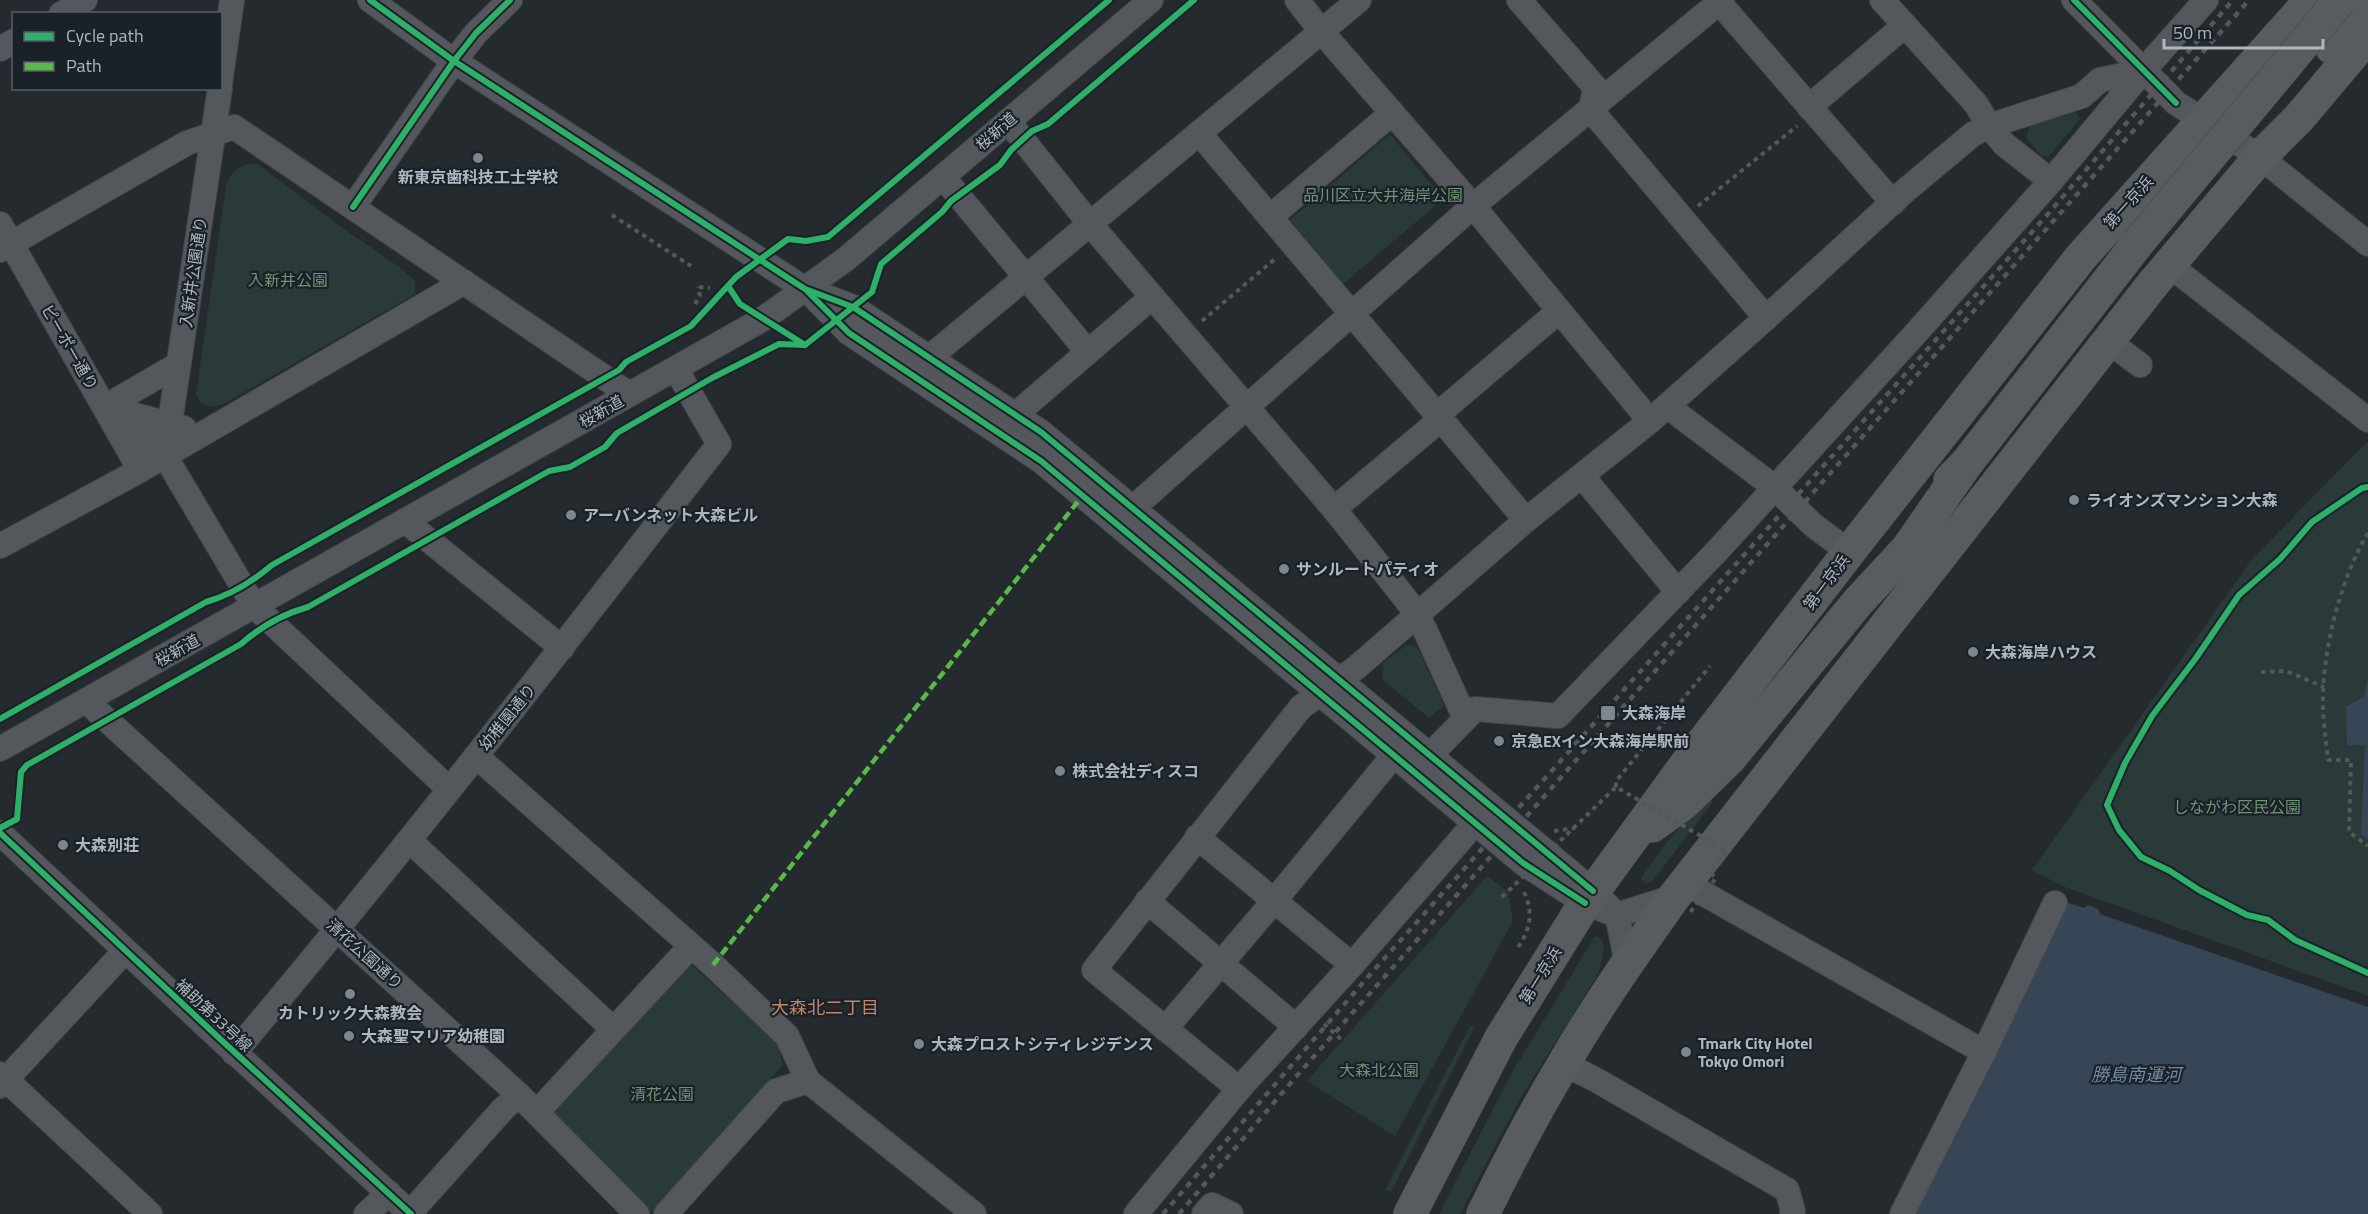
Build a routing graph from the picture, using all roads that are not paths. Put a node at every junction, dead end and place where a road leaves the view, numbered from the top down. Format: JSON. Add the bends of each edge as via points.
{"nodes":[{"id":1,"x":85,"y":0,"type":"edge"},
{"id":2,"x":232,"y":0,"type":"edge"},
{"id":3,"x":370,"y":0,"type":"edge"},
{"id":4,"x":510,"y":0,"type":"edge"},
{"id":5,"x":1152,"y":0,"type":"edge"},
{"id":6,"x":1297,"y":0,"type":"edge"},
{"id":7,"x":1359,"y":0,"type":"edge"},
{"id":8,"x":1519,"y":0,"type":"edge"},
{"id":9,"x":1882,"y":0,"type":"edge"},
{"id":10,"x":2074,"y":0,"type":"edge"},
{"id":11,"x":2206,"y":0,"type":"edge"},
{"id":12,"x":2311,"y":0,"type":"edge"},
{"id":13,"x":2340,"y":0,"type":"edge"},
{"id":14,"x":1719,"y":1,"type":"edge"},
{"id":15,"x":2368,"y":6,"type":"edge"},
{"id":16,"x":64,"y":12,"type":"edge"},
{"id":17,"x":1904,"y":26,"type":"junction"},
{"id":18,"x":1321,"y":31,"type":"junction"},
{"id":19,"x":2368,"y":36,"type":"edge"},
{"id":20,"x":454,"y":61,"type":"junction"},
{"id":21,"x":222,"y":69,"type":"edge"},
{"id":22,"x":2143,"y":70,"type":"junction"},
{"id":23,"x":220,"y":90,"type":"edge"},
{"id":24,"x":1812,"y":109,"type":"junction"},
{"id":25,"x":1591,"y":110,"type":"junction"},
{"id":26,"x":1392,"y":113,"type":"junction"},
{"id":27,"x":1008,"y":121,"type":"junction"},
{"id":28,"x":2201,"y":121,"type":"junction"},
{"id":29,"x":1989,"y":126,"type":"junction"},
{"id":30,"x":214,"y":132,"type":"junction"},
{"id":31,"x":1199,"y":133,"type":"junction"},
{"id":32,"x":2260,"y":157,"type":"junction"},
{"id":33,"x":943,"y":177,"type":"junction"},
{"id":34,"x":2051,"y":181,"type":"junction"},
{"id":35,"x":1893,"y":203,"type":"junction"},
{"id":36,"x":1473,"y":206,"type":"junction"},
{"id":37,"x":353,"y":207,"type":"junction"},
{"id":38,"x":1270,"y":217,"type":"junction"},
{"id":39,"x":1090,"y":224,"type":"junction"},
{"id":40,"x":4,"y":239,"type":"edge"},
{"id":41,"x":2368,"y":244,"type":"edge"},
{"id":42,"x":2169,"y":265,"type":"junction"},
{"id":43,"x":1026,"y":277,"type":"junction"},
{"id":44,"x":464,"y":282,"type":"junction"},
{"id":45,"x":805,"y":289,"type":"junction"},
{"id":46,"x":1152,"y":297,"type":"junction"},
{"id":47,"x":1559,"y":311,"type":"junction"},
{"id":48,"x":1352,"y":314,"type":"junction"},
{"id":49,"x":1766,"y":318,"type":"junction"},
{"id":50,"x":2108,"y":341,"type":"junction"},
{"id":51,"x":1087,"y":351,"type":"junction"},
{"id":52,"x":930,"y":357,"type":"junction"},
{"id":53,"x":179,"y":364,"type":"junction"},
{"id":54,"x":2140,"y":365,"type":"dead end"},
{"id":55,"x":676,"y":369,"type":"junction"},
{"id":56,"x":629,"y":394,"type":"junction"},
{"id":57,"x":1246,"y":406,"type":"junction"},
{"id":58,"x":105,"y":407,"type":"junction"},
{"id":59,"x":1016,"y":414,"type":"junction"},
{"id":60,"x":1659,"y":414,"type":"junction"},
{"id":61,"x":1437,"y":416,"type":"junction"},
{"id":62,"x":2368,"y":420,"type":"edge"},
{"id":63,"x":170,"y":424,"type":"junction"},
{"id":64,"x":203,"y":434,"type":"junction"},
{"id":65,"x":165,"y":456,"type":"junction"},
{"id":66,"x":140,"y":470,"type":"junction"},
{"id":67,"x":1582,"y":476,"type":"junction"},
{"id":68,"x":1774,"y":487,"type":"junction"},
{"id":69,"x":1133,"y":508,"type":"junction"},
{"id":70,"x":1334,"y":509,"type":"junction"},
{"id":71,"x":1526,"y":520,"type":"junction"},
{"id":72,"x":405,"y":521,"type":"junction"},
{"id":73,"x":0,"y":546,"type":"edge"},
{"id":74,"x":1849,"y":552,"type":"junction"},
{"id":75,"x":1678,"y":592,"type":"junction"},
{"id":76,"x":254,"y":606,"type":"junction"},
{"id":77,"x":1418,"y":615,"type":"junction"},
{"id":78,"x":562,"y":648,"type":"junction"},
{"id":79,"x":1330,"y":687,"type":"junction"},
{"id":80,"x":86,"y":701,"type":"junction"},
{"id":81,"x":1465,"y":718,"type":"junction"},
{"id":82,"x":0,"y":749,"type":"edge"},
{"id":83,"x":1394,"y":755,"type":"junction"},
{"id":84,"x":1430,"y":755,"type":"junction"},
{"id":85,"x":476,"y":756,"type":"junction"},
{"id":86,"x":449,"y":789,"type":"junction"},
{"id":87,"x":1475,"y":823,"type":"junction"},
{"id":88,"x":0,"y":833,"type":"edge"},
{"id":89,"x":1197,"y":837,"type":"junction"},
{"id":90,"x":409,"y":840,"type":"junction"},
{"id":91,"x":1626,"y":845,"type":"junction"},
{"id":92,"x":1589,"y":897,"type":"junction"},
{"id":93,"x":1683,"y":898,"type":"junction"},
{"id":94,"x":1274,"y":901,"type":"junction"},
{"id":95,"x":1147,"y":902,"type":"junction"},
{"id":96,"x":2055,"y":903,"type":"dead end"},
{"id":97,"x":1617,"y":915,"type":"junction"},
{"id":98,"x":338,"y":928,"type":"junction"},
{"id":99,"x":691,"y":946,"type":"junction"},
{"id":100,"x":125,"y":951,"type":"junction"},
{"id":101,"x":1627,"y":963,"type":"junction"},
{"id":102,"x":1221,"y":964,"type":"junction"},
{"id":103,"x":1352,"y":965,"type":"junction"},
{"id":104,"x":1296,"y":1027,"type":"junction"},
{"id":105,"x":613,"y":1029,"type":"junction"},
{"id":106,"x":1165,"y":1029,"type":"junction"},
{"id":107,"x":1984,"y":1052,"type":"junction"},
{"id":108,"x":234,"y":1053,"type":"junction"},
{"id":109,"x":1563,"y":1064,"type":"junction"},
{"id":110,"x":2,"y":1080,"type":"edge"},
{"id":111,"x":808,"y":1081,"type":"junction"},
{"id":112,"x":1239,"y":1089,"type":"junction"},
{"id":113,"x":519,"y":1095,"type":"junction"},
{"id":114,"x":537,"y":1112,"type":"junction"},
{"id":115,"x":389,"y":1193,"type":"junction"},
{"id":116,"x":150,"y":1214,"type":"edge"},
{"id":117,"x":366,"y":1214,"type":"edge"},
{"id":118,"x":411,"y":1214,"type":"edge"},
{"id":119,"x":637,"y":1214,"type":"edge"},
{"id":120,"x":666,"y":1214,"type":"edge"},
{"id":121,"x":974,"y":1214,"type":"edge"},
{"id":122,"x":1136,"y":1214,"type":"edge"},
{"id":123,"x":1204,"y":1214,"type":"edge"},
{"id":124,"x":1231,"y":1214,"type":"edge"},
{"id":125,"x":1410,"y":1214,"type":"edge"},
{"id":126,"x":1483,"y":1214,"type":"edge"},
{"id":127,"x":1792,"y":1214,"type":"edge"},
{"id":128,"x":1902,"y":1214,"type":"edge"}],
"edges":[{"from":1,"to":16,"type":"street"},
{"from":2,"to":21,"type":"street"},
{"from":3,"to":20,"type":"street"},
{"from":4,"to":20,"type":"street"},
{"from":5,"to":27,"type":"street","name":"桜新道"},
{"from":6,"to":18,"type":"street"},
{"from":7,"to":18,"type":"street"},
{"from":8,"to":25,"type":"street","via":[[1595,87]]},
{"from":9,"to":17,"type":"street"},
{"from":10,"to":22,"type":"street"},
{"from":11,"to":22,"type":"street"},
{"from":12,"to":28,"type":"highway","name":"第一京浜"},
{"from":13,"to":91,"type":"highway","bridge":true,"via":[[2137,244],[1966,464],[1908,548],[1706,783]]},
{"from":14,"to":24,"type":"street"},
{"from":14,"to":25,"type":"street"},
{"from":15,"to":28,"type":"highway","via":[[2276,112],[2249,123]]},
{"from":17,"to":24,"type":"street"},
{"from":17,"to":29,"type":"street","via":[[1976,104]]},
{"from":18,"to":26,"type":"street"},
{"from":18,"to":31,"type":"street"},
{"from":19,"to":32,"type":"highway","via":[[2300,118]]},
{"from":20,"to":37,"type":"street"},
{"from":20,"to":45,"type":"street"},
{"from":22,"to":28,"type":"street","via":[[2176,104]]},
{"from":22,"to":29,"type":"street","via":[[2100,80],[2082,96]]},
{"from":22,"to":34,"type":"street"},
{"from":23,"to":30,"type":"street","name":"入新井公園通り"},
{"from":24,"to":35,"type":"street"},
{"from":25,"to":36,"type":"street"},
{"from":25,"to":49,"type":"street"},
{"from":26,"to":36,"type":"street"},
{"from":26,"to":38,"type":"street"},
{"from":27,"to":33,"type":"street","name":"桜新道"},
{"from":27,"to":39,"type":"street"},
{"from":28,"to":32,"type":"street"},
{"from":28,"to":74,"type":"highway","name":"第一京浜","via":[[2081,257]]},
{"from":29,"to":34,"type":"street","via":[[2004,144]]},
{"from":29,"to":35,"type":"street","via":[[1973,134]]},
{"from":30,"to":37,"type":"street","via":[[234,127]]},
{"from":30,"to":40,"type":"street"},
{"from":30,"to":53,"type":"street","name":"入新井公園通り"},
{"from":31,"to":38,"type":"street"},
{"from":31,"to":39,"type":"street"},
{"from":32,"to":41,"type":"street"},
{"from":32,"to":42,"type":"highway"},
{"from":33,"to":43,"type":"street"},
{"from":33,"to":45,"type":"street","name":"桜新道"},
{"from":34,"to":68,"type":"street"},
{"from":35,"to":49,"type":"street"},
{"from":36,"to":47,"type":"street"},
{"from":36,"to":48,"type":"street"},
{"from":37,"to":44,"type":"street"},
{"from":38,"to":48,"type":"street"},
{"from":39,"to":43,"type":"street"},
{"from":39,"to":46,"type":"street"},
{"from":40,"to":58,"type":"street","name":"ピーポー通り"},
{"from":42,"to":50,"type":"highway"},
{"from":42,"to":62,"type":"street"},
{"from":43,"to":51,"type":"street"},
{"from":43,"to":52,"type":"street"},
{"from":44,"to":56,"type":"street"},
{"from":44,"to":64,"type":"street"},
{"from":45,"to":52,"type":"street","via":[[853,307]]},
{"from":45,"to":55,"type":"street","name":"桜新道"},
{"from":45,"to":79,"type":"street","via":[[849,333],[1041,461]]},
{"from":46,"to":51,"type":"street"},
{"from":46,"to":57,"type":"street"},
{"from":47,"to":60,"type":"street"},
{"from":47,"to":61,"type":"street"},
{"from":48,"to":57,"type":"street"},
{"from":48,"to":61,"type":"street"},
{"from":49,"to":60,"type":"street"},
{"from":50,"to":54,"type":"street"},
{"from":50,"to":93,"type":"highway"},
{"from":51,"to":59,"type":"street"},
{"from":52,"to":59,"type":"street"},
{"from":53,"to":58,"type":"street"},
{"from":53,"to":63,"type":"street","name":"入新井公園通り"},
{"from":55,"to":56,"type":"street","name":"桜新道"},
{"from":55,"to":78,"type":"street","name":"幼稚園通り","via":[[719,444]]},
{"from":56,"to":72,"type":"street","name":"桜新道"},
{"from":57,"to":69,"type":"street"},
{"from":57,"to":70,"type":"street"},
{"from":58,"to":63,"type":"street"},
{"from":58,"to":65,"type":"street"},
{"from":58,"to":66,"type":"street","name":"ピーポー通り"},
{"from":59,"to":69,"type":"street"},
{"from":60,"to":67,"type":"street"},
{"from":60,"to":68,"type":"street"},
{"from":61,"to":70,"type":"street","via":[[1434,425]]},
{"from":61,"to":71,"type":"street"},
{"from":63,"to":64,"type":"street"},
{"from":63,"to":65,"type":"street","name":"入新井公園通り"},
{"from":64,"to":65,"type":"street"},
{"from":65,"to":66,"type":"street"},
{"from":65,"to":76,"type":"street"},
{"from":66,"to":73,"type":"street"},
{"from":67,"to":71,"type":"street"},
{"from":67,"to":75,"type":"street"},
{"from":68,"to":74,"type":"street","via":[[1813,525]]},
{"from":68,"to":75,"type":"street"},
{"from":69,"to":79,"type":"street"},
{"from":70,"to":77,"type":"street"},
{"from":71,"to":77,"type":"street"},
{"from":72,"to":76,"type":"street","name":"桜新道"},
{"from":72,"to":78,"type":"street"},
{"from":74,"to":91,"type":"highway","name":"第一京浜"},
{"from":75,"to":81,"type":"street","via":[[1558,716],[1474,709]]},
{"from":76,"to":80,"type":"street","name":"桜新道"},
{"from":76,"to":86,"type":"street"},
{"from":77,"to":79,"type":"street"},
{"from":77,"to":81,"type":"street"},
{"from":78,"to":85,"type":"street","name":"幼稚園通り"},
{"from":79,"to":83,"type":"street"},
{"from":79,"to":84,"type":"street"},
{"from":79,"to":89,"type":"street","via":[[1301,707]]},
{"from":80,"to":82,"type":"street","name":"桜新道"},
{"from":80,"to":98,"type":"street","name":"清花公園通り"},
{"from":81,"to":84,"type":"street"},
{"from":83,"to":87,"type":"street"},
{"from":83,"to":94,"type":"street"},
{"from":84,"to":92,"type":"street"},
{"from":85,"to":86,"type":"street","name":"幼稚園通り"},
{"from":85,"to":99,"type":"street"},
{"from":86,"to":90,"type":"street","name":"幼稚園通り"},
{"from":87,"to":92,"type":"street","via":[[1523,863]]},
{"from":87,"to":103,"type":"street"},
{"from":88,"to":100,"type":"street","name":"補助第33号線"},
{"from":89,"to":94,"type":"street"},
{"from":89,"to":95,"type":"street"},
{"from":90,"to":98,"type":"street","name":"幼稚園通り"},
{"from":90,"to":105,"type":"street"},
{"from":91,"to":92,"type":"highway","name":"第一京浜"},
{"from":92,"to":97,"type":"street"},
{"from":92,"to":125,"type":"highway","name":"第一京浜","via":[[1501,1038]]},
{"from":93,"to":97,"type":"street"},
{"from":93,"to":101,"type":"highway"},
{"from":93,"to":107,"type":"street"},
{"from":94,"to":102,"type":"street"},
{"from":94,"to":103,"type":"street"},
{"from":95,"to":102,"type":"street"},
{"from":95,"to":106,"type":"street","via":[[1094,970]]},
{"from":96,"to":107,"type":"street"},
{"from":97,"to":101,"type":"street"},
{"from":98,"to":108,"type":"street","name":"幼稚園通り"},
{"from":98,"to":113,"type":"street","name":"清花公園通り"},
{"from":99,"to":105,"type":"street"},
{"from":99,"to":111,"type":"street","via":[[787,1036]]},
{"from":100,"to":108,"type":"street","name":"補助第33号線"},
{"from":100,"to":110,"type":"street"},
{"from":101,"to":109,"type":"highway"},
{"from":102,"to":104,"type":"street"},
{"from":102,"to":106,"type":"street"},
{"from":103,"to":104,"type":"street"},
{"from":104,"to":112,"type":"street"},
{"from":105,"to":114,"type":"street"},
{"from":106,"to":112,"type":"street"},
{"from":107,"to":128,"type":"street"},
{"from":108,"to":115,"type":"street","name":"補助第33号線"},
{"from":109,"to":126,"type":"highway"},
{"from":109,"to":127,"type":"street","via":[[1787,1190]]},
{"from":110,"to":116,"type":"street"},
{"from":111,"to":120,"type":"street","via":[[776,1091]]},
{"from":111,"to":121,"type":"street"},
{"from":112,"to":122,"type":"street"},
{"from":113,"to":114,"type":"street","name":"清花公園通り"},
{"from":113,"to":118,"type":"street"},
{"from":114,"to":119,"type":"street","name":"清花公園通り"},
{"from":115,"to":117,"type":"street"},
{"from":115,"to":118,"type":"street","name":"補助第33号線"},
{"from":123,"to":124,"type":"street","via":[[1212,1204]]}]}
